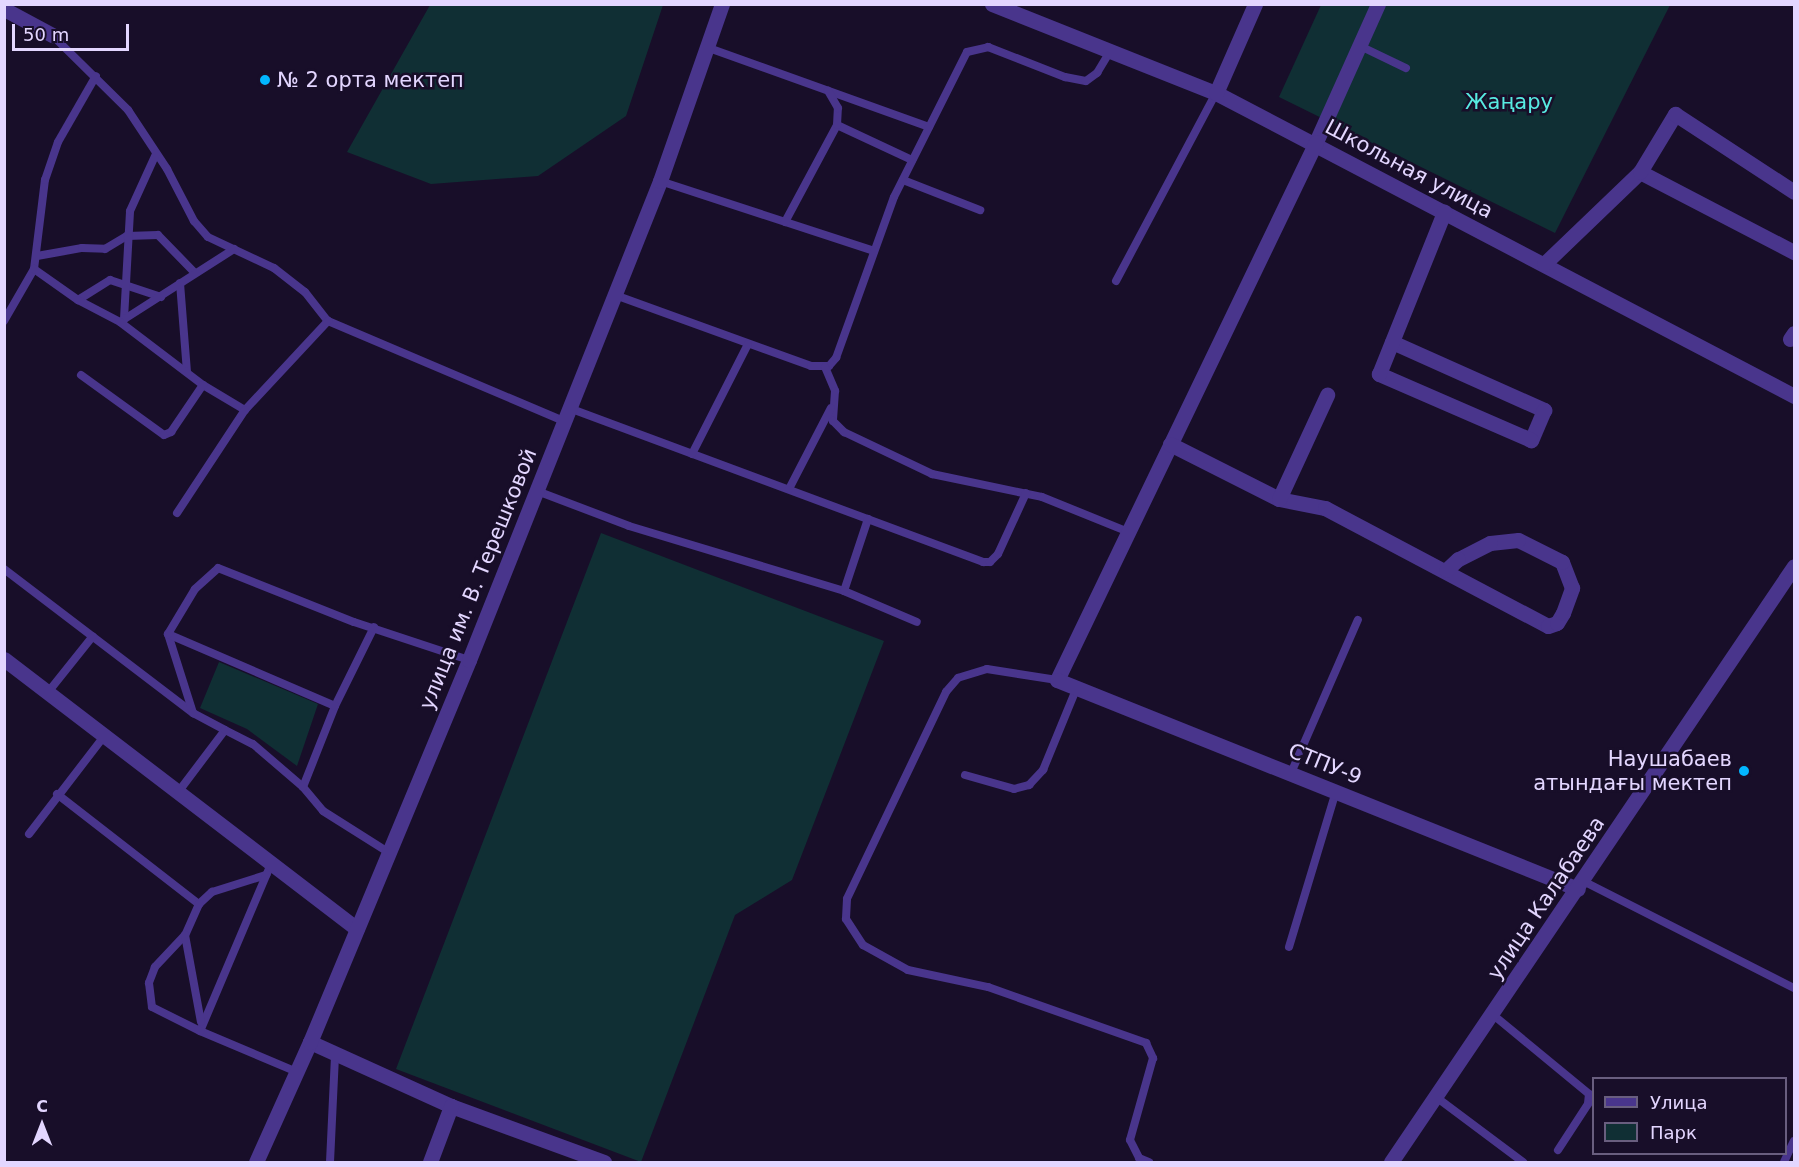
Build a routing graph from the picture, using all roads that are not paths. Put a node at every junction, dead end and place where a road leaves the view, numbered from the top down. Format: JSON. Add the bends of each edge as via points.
{"nodes":[{"id":1,"x":722,"y":4,"type":"edge"},
{"id":2,"x":992,"y":4,"type":"edge"},
{"id":3,"x":1255,"y":4,"type":"edge"},
{"id":4,"x":1378,"y":4,"type":"edge"},
{"id":5,"x":4,"y":9,"type":"edge"},
{"id":6,"x":52,"y":35,"type":"joint"},
{"id":7,"x":1360,"y":46,"type":"junction"},
{"id":8,"x":706,"y":47,"type":"junction"},
{"id":9,"x":1110,"y":51,"type":"junction"},
{"id":10,"x":1406,"y":68,"type":"dead end"},
{"id":11,"x":96,"y":76,"type":"junction"},
{"id":12,"x":828,"y":91,"type":"junction"},
{"id":13,"x":1216,"y":93,"type":"junction"},
{"id":14,"x":837,"y":125,"type":"junction"},
{"id":15,"x":928,"y":127,"type":"junction"},
{"id":16,"x":1316,"y":142,"type":"junction"},
{"id":17,"x":156,"y":154,"type":"junction"},
{"id":18,"x":912,"y":160,"type":"junction"},
{"id":19,"x":1640,"y":172,"type":"junction"},
{"id":20,"x":903,"y":180,"type":"junction"},
{"id":21,"x":660,"y":181,"type":"junction"},
{"id":22,"x":1794,"y":192,"type":"edge"},
{"id":23,"x":980,"y":210,"type":"dead end"},
{"id":24,"x":1444,"y":212,"type":"junction"},
{"id":25,"x":785,"y":222,"type":"junction"},
{"id":26,"x":127,"y":236,"type":"junction"},
{"id":27,"x":234,"y":249,"type":"junction"},
{"id":28,"x":874,"y":251,"type":"junction"},
{"id":29,"x":1794,"y":252,"type":"edge"},
{"id":30,"x":37,"y":256,"type":"junction"},
{"id":31,"x":1544,"y":264,"type":"junction"},
{"id":32,"x":34,"y":269,"type":"junction"},
{"id":33,"x":195,"y":273,"type":"junction"},
{"id":34,"x":1116,"y":281,"type":"dead end"},
{"id":35,"x":180,"y":283,"type":"junction"},
{"id":36,"x":125,"y":285,"type":"junction"},
{"id":37,"x":615,"y":295,"type":"junction"},
{"id":38,"x":161,"y":297,"type":"junction"},
{"id":39,"x":78,"y":300,"type":"junction"},
{"id":40,"x":4,"y":321,"type":"edge"},
{"id":41,"x":122,"y":321,"type":"junction"},
{"id":42,"x":328,"y":321,"type":"junction"},
{"id":43,"x":1392,"y":342,"type":"junction"},
{"id":44,"x":748,"y":344,"type":"junction"},
{"id":45,"x":825,"y":368,"type":"junction"},
{"id":46,"x":187,"y":372,"type":"junction"},
{"id":47,"x":81,"y":375,"type":"dead end"},
{"id":48,"x":202,"y":385,"type":"junction"},
{"id":49,"x":1327,"y":395,"type":"dead end"},
{"id":50,"x":1794,"y":396,"type":"edge"},
{"id":51,"x":831,"y":406,"type":"junction"},
{"id":52,"x":245,"y":410,"type":"junction"},
{"id":53,"x":567,"y":415,"type":"junction"},
{"id":54,"x":1170,"y":444,"type":"junction"},
{"id":55,"x":692,"y":454,"type":"junction"},
{"id":56,"x":789,"y":489,"type":"junction"},
{"id":57,"x":537,"y":491,"type":"junction"},
{"id":58,"x":1026,"y":493,"type":"junction"},
{"id":59,"x":1279,"y":499,"type":"junction"},
{"id":60,"x":177,"y":513,"type":"dead end"},
{"id":61,"x":868,"y":519,"type":"junction"},
{"id":62,"x":1126,"y":531,"type":"junction"},
{"id":63,"x":1794,"y":566,"type":"edge"},
{"id":64,"x":4,"y":569,"type":"edge"},
{"id":65,"x":1446,"y":570,"type":"junction"},
{"id":66,"x":844,"y":591,"type":"junction"},
{"id":67,"x":1358,"y":620,"type":"dead end"},
{"id":68,"x":917,"y":622,"type":"dead end"},
{"id":69,"x":374,"y":627,"type":"junction"},
{"id":70,"x":168,"y":634,"type":"junction"},
{"id":71,"x":93,"y":636,"type":"junction"},
{"id":72,"x":4,"y":658,"type":"edge"},
{"id":73,"x":469,"y":660,"type":"junction"},
{"id":74,"x":1057,"y":680,"type":"junction"},
{"id":75,"x":1077,"y":687,"type":"junction"},
{"id":76,"x":49,"y":691,"type":"junction"},
{"id":77,"x":335,"y":706,"type":"junction"},
{"id":78,"x":193,"y":713,"type":"junction"},
{"id":79,"x":225,"y":730,"type":"junction"},
{"id":80,"x":105,"y":735,"type":"junction"},
{"id":81,"x":1291,"y":773,"type":"junction"},
{"id":82,"x":965,"y":775,"type":"dead end"},
{"id":83,"x":303,"y":788,"type":"junction"},
{"id":84,"x":179,"y":791,"type":"junction"},
{"id":85,"x":1336,"y":791,"type":"junction"},
{"id":86,"x":57,"y":794,"type":"junction"},
{"id":87,"x":29,"y":834,"type":"dead end"},
{"id":88,"x":388,"y":852,"type":"junction"},
{"id":89,"x":268,"y":869,"type":"junction"},
{"id":90,"x":1580,"y":885,"type":"junction"},
{"id":91,"x":199,"y":904,"type":"junction"},
{"id":92,"x":357,"y":928,"type":"junction"},
{"id":93,"x":185,"y":935,"type":"junction"},
{"id":94,"x":1289,"y":947,"type":"dead end"},
{"id":95,"x":1794,"y":988,"type":"edge"},
{"id":96,"x":1492,"y":1014,"type":"junction"},
{"id":97,"x":200,"y":1026,"type":"junction"},
{"id":98,"x":310,"y":1042,"type":"junction"},
{"id":99,"x":336,"y":1055,"type":"junction"},
{"id":100,"x":297,"y":1072,"type":"junction"},
{"id":101,"x":1436,"y":1097,"type":"junction"},
{"id":102,"x":451,"y":1106,"type":"junction"},
{"id":103,"x":1794,"y":1141,"type":"edge"},
{"id":104,"x":1558,"y":1150,"type":"dead end"},
{"id":105,"x":256,"y":1162,"type":"edge"},
{"id":106,"x":330,"y":1162,"type":"edge"},
{"id":107,"x":430,"y":1162,"type":"edge"},
{"id":108,"x":604,"y":1162,"type":"edge"},
{"id":109,"x":1149,"y":1162,"type":"edge"},
{"id":110,"x":1391,"y":1162,"type":"edge"},
{"id":111,"x":1523,"y":1162,"type":"edge"},
{"id":112,"x":1784,"y":1162,"type":"edge"}],
"edges":[{"from":1,"to":8,"type":"street","name":"улица им. В. Терешковой"},
{"from":2,"to":9,"type":"street","name":"Школьная улица"},
{"from":3,"to":13,"type":"street"},
{"from":4,"to":7,"type":"street"},
{"from":5,"to":6,"type":"street"},
{"from":6,"to":11,"type":"lane"},
{"from":7,"to":10,"type":"lane"},
{"from":7,"to":16,"type":"street"},
{"from":8,"to":12,"type":"lane"},
{"from":8,"to":21,"type":"street","name":"улица им. В. Терешковой"},
{"from":9,"to":13,"type":"street","name":"Школьная улица"},
{"from":9,"to":15,"type":"lane","via":[[1097,73],[1086,81],[1065,77],[988,47],[967,52]]},
{"from":11,"to":17,"type":"lane","via":[[128,110]]},
{"from":11,"to":30,"type":"lane","via":[[58,142],[45,180]]},
{"from":12,"to":14,"type":"lane","via":[[838,108]]},
{"from":12,"to":15,"type":"lane"},
{"from":13,"to":16,"type":"street","name":"Школьная улица"},
{"from":13,"to":34,"type":"lane"},
{"from":14,"to":18,"type":"lane"},
{"from":14,"to":25,"type":"lane"},
{"from":15,"to":18,"type":"lane"},
{"from":16,"to":24,"type":"street","name":"Школьная улица"},
{"from":16,"to":54,"type":"street"},
{"from":17,"to":26,"type":"lane","via":[[130,212]]},
{"from":17,"to":27,"type":"lane","via":[[194,221],[208,237]]},
{"from":18,"to":20,"type":"lane"},
{"from":19,"to":22,"type":"street","via":[[1675,114]]},
{"from":19,"to":29,"type":"street"},
{"from":19,"to":31,"type":"street"},
{"from":20,"to":23,"type":"lane"},
{"from":20,"to":28,"type":"lane"},
{"from":21,"to":25,"type":"lane"},
{"from":21,"to":37,"type":"street","name":"улица им. В. Терешковой"},
{"from":24,"to":31,"type":"street","name":"Школьная улица"},
{"from":24,"to":43,"type":"street"},
{"from":25,"to":28,"type":"lane"},
{"from":26,"to":30,"type":"lane","via":[[105,249],[82,248]]},
{"from":26,"to":33,"type":"lane","via":[[158,235]]},
{"from":26,"to":36,"type":"lane"},
{"from":27,"to":33,"type":"lane"},
{"from":27,"to":42,"type":"lane","via":[[274,268],[305,292]]},
{"from":28,"to":45,"type":"lane","via":[[836,357]]},
{"from":30,"to":32,"type":"lane"},
{"from":31,"to":50,"type":"street","name":"Школьная улица"},
{"from":32,"to":39,"type":"lane"},
{"from":32,"to":40,"type":"lane"},
{"from":33,"to":35,"type":"lane"},
{"from":35,"to":38,"type":"lane"},
{"from":35,"to":46,"type":"lane"},
{"from":36,"to":38,"type":"lane"},
{"from":36,"to":39,"type":"lane","via":[[116,280],[102,282]]},
{"from":36,"to":41,"type":"lane"},
{"from":37,"to":44,"type":"lane"},
{"from":37,"to":53,"type":"street","name":"улица им. В. Терешковой"},
{"from":38,"to":41,"type":"lane"},
{"from":39,"to":41,"type":"lane"},
{"from":41,"to":46,"type":"lane"},
{"from":42,"to":52,"type":"lane"},
{"from":42,"to":53,"type":"lane"},
{"from":43,"to":43,"type":"street","via":[[1379,374],[1531,440],[1544,410]]},
{"from":44,"to":45,"type":"lane"},
{"from":44,"to":55,"type":"lane"},
{"from":45,"to":51,"type":"lane","via":[[835,386]]},
{"from":46,"to":48,"type":"lane"},
{"from":47,"to":48,"type":"lane","via":[[164,435],[171,432]]},
{"from":48,"to":52,"type":"lane"},
{"from":49,"to":59,"type":"street"},
{"from":51,"to":56,"type":"lane"},
{"from":51,"to":58,"type":"lane","via":[[833,421],[844,432],[932,474]]},
{"from":52,"to":60,"type":"lane"},
{"from":53,"to":55,"type":"lane"},
{"from":53,"to":57,"type":"street","name":"улица им. В. Терешковой"},
{"from":54,"to":59,"type":"street"},
{"from":54,"to":62,"type":"street"},
{"from":55,"to":56,"type":"lane"},
{"from":56,"to":61,"type":"lane"},
{"from":57,"to":66,"type":"lane","via":[[629,525]]},
{"from":57,"to":73,"type":"street","name":"улица им. В. Терешковой"},
{"from":58,"to":61,"type":"lane","via":[[998,554],[990,562]]},
{"from":58,"to":62,"type":"lane"},
{"from":59,"to":65,"type":"street","via":[[1325,508]]},
{"from":61,"to":66,"type":"lane"},
{"from":62,"to":74,"type":"street"},
{"from":63,"to":90,"type":"street","name":"улица Калабаева"},
{"from":64,"to":71,"type":"lane"},
{"from":65,"to":65,"type":"street","via":[[1548,626],[1557,623],[1572,588],[1562,562],[1518,540],[1490,543],[1458,559]]},
{"from":66,"to":68,"type":"lane"},
{"from":67,"to":81,"type":"lane"},
{"from":69,"to":70,"type":"lane","via":[[218,568],[195,589]]},
{"from":69,"to":73,"type":"lane"},
{"from":69,"to":77,"type":"lane"},
{"from":70,"to":77,"type":"lane"},
{"from":70,"to":78,"type":"lane"},
{"from":71,"to":76,"type":"lane"},
{"from":71,"to":78,"type":"lane"},
{"from":72,"to":76,"type":"street"},
{"from":73,"to":88,"type":"street","name":"улица им. В. Терешковой"},
{"from":74,"to":75,"type":"street","name":"СТПУ-9"},
{"from":74,"to":109,"type":"lane","via":[[987,669],[958,678],[945,692],[847,899],[846,919],[863,945],[908,970],[988,987],[1146,1043],[1153,1058],[1130,1140],[1139,1158]]},
{"from":75,"to":81,"type":"street","name":"СТПУ-9"},
{"from":75,"to":82,"type":"lane","via":[[1043,770],[1029,785],[1014,789]]},
{"from":76,"to":80,"type":"street"},
{"from":77,"to":83,"type":"lane"},
{"from":78,"to":79,"type":"lane"},
{"from":79,"to":83,"type":"lane","via":[[254,744]]},
{"from":79,"to":84,"type":"lane"},
{"from":80,"to":84,"type":"street"},
{"from":80,"to":86,"type":"lane"},
{"from":81,"to":85,"type":"street","name":"СТПУ-9"},
{"from":83,"to":88,"type":"lane","via":[[323,811]]},
{"from":84,"to":89,"type":"street"},
{"from":85,"to":90,"type":"street","name":"СТПУ-9"},
{"from":85,"to":94,"type":"lane"},
{"from":86,"to":87,"type":"lane"},
{"from":86,"to":91,"type":"lane"},
{"from":88,"to":92,"type":"street","name":"улица им. В. Терешковой"},
{"from":89,"to":91,"type":"lane","via":[[212,892]]},
{"from":89,"to":92,"type":"street"},
{"from":89,"to":97,"type":"lane"},
{"from":90,"to":95,"type":"lane"},
{"from":90,"to":96,"type":"street","name":"улица Калабаева"},
{"from":91,"to":93,"type":"lane"},
{"from":92,"to":98,"type":"street","name":"улица им. В. Терешковой"},
{"from":93,"to":97,"type":"lane"},
{"from":93,"to":97,"type":"lane","via":[[155,967],[149,983],[152,1007]]},
{"from":96,"to":101,"type":"street","name":"улица Калабаева"},
{"from":96,"to":104,"type":"lane","via":[[1589,1094],[1588,1104]]},
{"from":97,"to":100,"type":"lane"},
{"from":98,"to":99,"type":"street"},
{"from":98,"to":100,"type":"street","name":"улица им. В. Терешковой"},
{"from":99,"to":102,"type":"street"},
{"from":99,"to":106,"type":"lane"},
{"from":100,"to":105,"type":"street","name":"улица им. В. Терешковой"},
{"from":101,"to":110,"type":"street","name":"улица Калабаева"},
{"from":101,"to":111,"type":"lane"},
{"from":102,"to":107,"type":"street"},
{"from":102,"to":108,"type":"street"},
{"from":103,"to":112,"type":"lane"}]}
